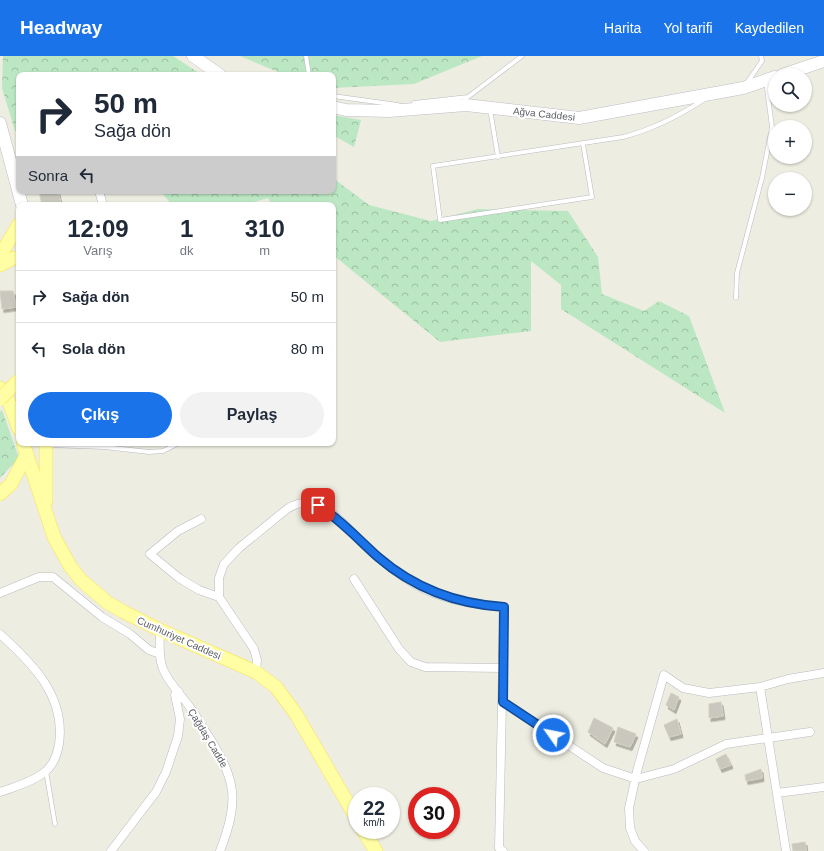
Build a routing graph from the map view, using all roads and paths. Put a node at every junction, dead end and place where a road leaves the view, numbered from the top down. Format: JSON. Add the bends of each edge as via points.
{"nodes":[{"id":1,"x":193,"y":56,"type":"edge"},
{"id":2,"x":306,"y":56,"type":"edge"},
{"id":3,"x":522,"y":56,"type":"edge"},
{"id":4,"x":761,"y":56,"type":"edge"},
{"id":5,"x":824,"y":61,"type":"edge"},
{"id":6,"x":803,"y":68,"type":"edge"},
{"id":7,"x":216,"y":72,"type":"edge"},
{"id":8,"x":309,"y":72,"type":"edge"},
{"id":9,"x":768,"y":80,"type":"edge"},
{"id":10,"x":743,"y":88,"type":"junction"},
{"id":11,"x":714,"y":94,"type":"junction"},
{"id":12,"x":336,"y":96,"type":"edge"},
{"id":13,"x":336,"y":108,"type":"edge"},
{"id":14,"x":490,"y":108,"type":"junction"},
{"id":15,"x":771,"y":112,"type":"edge"},
{"id":16,"x":0,"y":123,"type":"edge"},
{"id":17,"x":583,"y":144,"type":"junction"},
{"id":18,"x":498,"y":157,"type":"junction"},
{"id":19,"x":16,"y":183,"type":"edge"},
{"id":20,"x":16,"y":229,"type":"edge"},
{"id":21,"x":16,"y":248,"type":"edge"},
{"id":22,"x":0,"y":256,"type":"edge"},
{"id":23,"x":16,"y":258,"type":"edge"},
{"id":24,"x":0,"y":264,"type":"edge"},
{"id":25,"x":736,"y":298,"type":"dead end"},
{"id":26,"x":16,"y":383,"type":"edge"},
{"id":27,"x":0,"y":388,"type":"edge"},
{"id":28,"x":0,"y":399,"type":"edge"},
{"id":29,"x":16,"y":421,"type":"edge"},
{"id":30,"x":46,"y":446,"type":"edge"},
{"id":31,"x":85,"y":446,"type":"edge"},
{"id":32,"x":173,"y":446,"type":"edge"},
{"id":33,"x":25,"y":448,"type":"edge"},
{"id":34,"x":36,"y":478,"type":"junction"},
{"id":35,"x":11,"y":484,"type":"junction"},
{"id":36,"x":0,"y":494,"type":"edge"},
{"id":37,"x":46,"y":513,"type":"junction"},
{"id":38,"x":201,"y":518,"type":"dead end"},
{"id":39,"x":354,"y":579,"type":"dead end"},
{"id":40,"x":0,"y":594,"type":"edge"},
{"id":41,"x":219,"y":597,"type":"junction"},
{"id":42,"x":160,"y":630,"type":"junction"},
{"id":43,"x":0,"y":634,"type":"edge"},
{"id":44,"x":160,"y":654,"type":"junction"},
{"id":45,"x":503,"y":668,"type":"junction"},
{"id":46,"x":256,"y":672,"type":"junction"},
{"id":47,"x":824,"y":672,"type":"edge"},
{"id":48,"x":760,"y":687,"type":"junction"},
{"id":49,"x":178,"y":691,"type":"junction"},
{"id":50,"x":503,"y":702,"type":"junction"},
{"id":51,"x":810,"y":732,"type":"dead end"},
{"id":52,"x":768,"y":738,"type":"junction"},
{"id":53,"x":46,"y":771,"type":"junction"},
{"id":54,"x":636,"y":778,"type":"junction"},
{"id":55,"x":824,"y":788,"type":"edge"},
{"id":56,"x":0,"y":792,"type":"edge"},
{"id":57,"x":777,"y":793,"type":"junction"},
{"id":58,"x":348,"y":804,"type":"edge"},
{"id":59,"x":55,"y":824,"type":"dead end"},
{"id":60,"x":369,"y":839,"type":"edge"},
{"id":61,"x":111,"y":851,"type":"edge"},
{"id":62,"x":220,"y":851,"type":"edge"},
{"id":63,"x":376,"y":851,"type":"edge"},
{"id":64,"x":503,"y":851,"type":"edge"},
{"id":65,"x":644,"y":851,"type":"edge"},
{"id":66,"x":786,"y":851,"type":"edge"}],
"edges":[{"from":1,"to":7,"type":"street"},
{"from":2,"to":8,"type":"lane"},
{"from":3,"to":12,"type":"lane","via":[[468,97],[398,105]]},
{"from":4,"to":10,"type":"lane","via":[[762,61]]},
{"from":5,"to":6,"type":"street"},
{"from":9,"to":10,"type":"street","name":"Ağva Caddesi"},
{"from":10,"to":11,"type":"street","name":"Ağva Caddesi"},
{"from":11,"to":14,"type":"street","name":"Ağva Caddesi","via":[[579,118]]},
{"from":11,"to":17,"type":"lane","via":[[676,118],[645,131]]},
{"from":13,"to":14,"type":"street","name":"Ağva Caddesi","via":[[389,111],[466,106]]},
{"from":14,"to":18,"type":"lane"},
{"from":15,"to":25,"type":"lane","via":[[772,127],[762,178],[737,273]]},
{"from":16,"to":19,"type":"street"},
{"from":17,"to":18,"type":"lane"},
{"from":17,"to":18,"type":"lane","via":[[592,197],[440,220],[433,166]]},
{"from":20,"to":22,"type":"main road"},
{"from":21,"to":22,"type":"main road"},
{"from":23,"to":24,"type":"main road"},
{"from":26,"to":28,"type":"main road","bridge":true},
{"from":27,"to":29,"type":"main road"},
{"from":30,"to":37,"type":"main road"},
{"from":31,"to":32,"type":"lane","via":[[149,452],[163,451]]},
{"from":33,"to":34,"type":"main road","name":"Cumhuriyet Caddesi"},
{"from":33,"to":35,"type":"main road"},
{"from":34,"to":35,"type":"main road","via":[[22,479]]},
{"from":34,"to":37,"type":"main road","name":"Cumhuriyet Caddesi"},
{"from":35,"to":36,"type":"main road"},
{"from":37,"to":42,"type":"main road","name":"Cumhuriyet Caddesi","via":[[60,551],[81,580],[108,603]]},
{"from":38,"to":41,"type":"street","via":[[178,531],[150,554],[179,578],[199,590]]},
{"from":39,"to":45,"type":"street","via":[[399,649],[411,662],[425,667]]},
{"from":40,"to":44,"type":"street","via":[[39,577],[53,577],[102,617],[130,634],[149,650]]},
{"from":41,"to":45,"type":"street","via":[[220,572],[230,556],[292,506],[314,504],[337,518],[391,568],[423,589],[458,601],[504,607]]},
{"from":41,"to":46,"type":"street","via":[[254,649],[257,660]]},
{"from":42,"to":44,"type":"street","name":"Çağdaş Cadde"},
{"from":42,"to":46,"type":"main road","name":"Cumhuriyet Caddesi"},
{"from":43,"to":53,"type":"street","via":[[35,667],[56,706],[60,723],[59,746],[54,761]]},
{"from":44,"to":49,"type":"street","name":"Çağdaş Cadde","via":[[163,670]]},
{"from":45,"to":50,"type":"street"},
{"from":46,"to":58,"type":"main road","name":"Cumhuriyet Caddesi","via":[[276,687],[286,699]]},
{"from":47,"to":48,"type":"street"},
{"from":48,"to":52,"type":"street"},
{"from":48,"to":54,"type":"street","via":[[709,693],[683,688],[664,675]]},
{"from":49,"to":61,"type":"street","via":[[175,696],[180,719],[178,736],[166,772],[156,792]]},
{"from":49,"to":62,"type":"street","name":"Çağdaş Cadde","via":[[195,713],[222,758],[231,780],[233,802],[230,822]]},
{"from":50,"to":54,"type":"street","via":[[603,768]]},
{"from":50,"to":64,"type":"street","via":[[499,848]]},
{"from":51,"to":52,"type":"street"},
{"from":52,"to":54,"type":"street","via":[[726,744],[674,769]]},
{"from":52,"to":57,"type":"street"},
{"from":53,"to":56,"type":"street","via":[[38,777]]},
{"from":53,"to":59,"type":"lane"},
{"from":54,"to":65,"type":"street","via":[[629,808],[630,828],[635,841]]},
{"from":55,"to":57,"type":"street"},
{"from":57,"to":66,"type":"street"},
{"from":60,"to":63,"type":"main road"}]}
